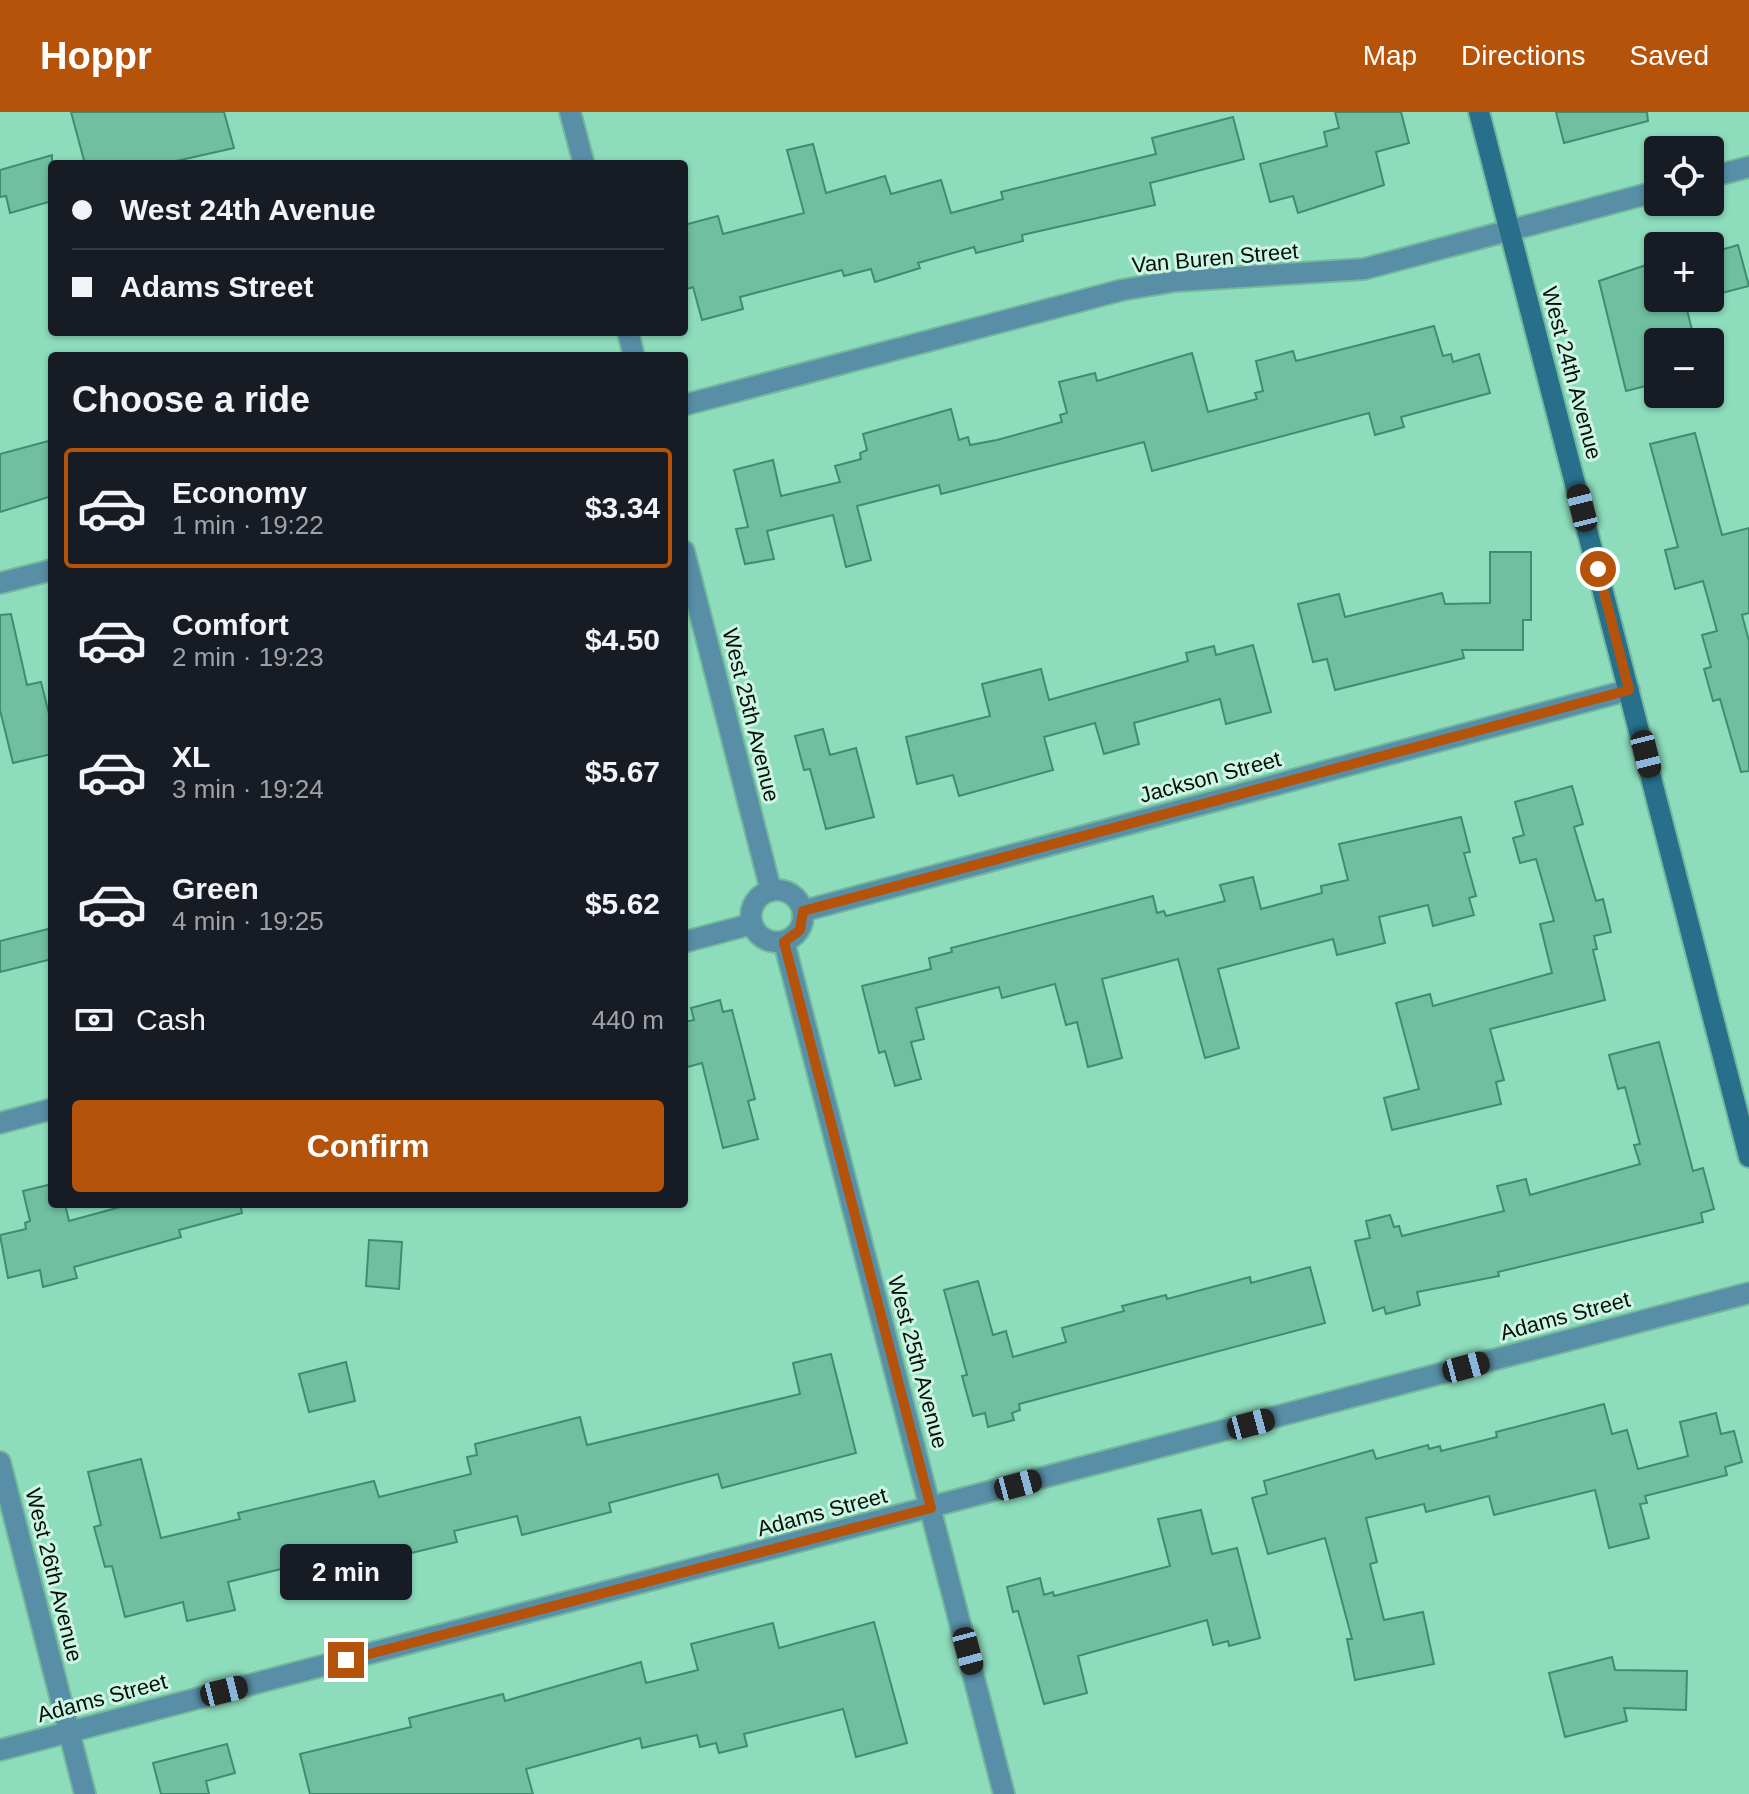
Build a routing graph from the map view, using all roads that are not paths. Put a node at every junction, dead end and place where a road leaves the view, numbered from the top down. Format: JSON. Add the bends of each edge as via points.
{"nodes":[{"id":1,"x":570,"y":112,"type":"edge"},
{"id":2,"x":1479,"y":112,"type":"edge"},
{"id":3,"x":583,"y":160,"type":"edge"},
{"id":4,"x":1749,"y":167,"type":"edge"},
{"id":5,"x":1724,"y":173,"type":"edge"},
{"id":6,"x":1644,"y":195,"type":"edge"},
{"id":7,"x":1510,"y":231,"type":"junction"},
{"id":8,"x":688,"y":404,"type":"edge"},
{"id":9,"x":688,"y":567,"type":"edge"},
{"id":10,"x":48,"y":571,"type":"edge"},
{"id":11,"x":0,"y":583,"type":"edge"},
{"id":12,"x":1629,"y":690,"type":"junction"},
{"id":13,"x":771,"y":891,"type":"junction"},
{"id":14,"x":803,"y":911,"type":"junction"},
{"id":15,"x":752,"y":924,"type":"junction"},
{"id":16,"x":688,"y":941,"type":"edge"},
{"id":17,"x":784,"y":942,"type":"junction"},
{"id":18,"x":48,"y":1110,"type":"edge"},
{"id":19,"x":0,"y":1123,"type":"edge"},
{"id":20,"x":1749,"y":1157,"type":"edge"},
{"id":21,"x":1749,"y":1293,"type":"edge"},
{"id":22,"x":0,"y":1462,"type":"edge"},
{"id":23,"x":931,"y":1508,"type":"junction"},
{"id":24,"x":69,"y":1732,"type":"junction"},
{"id":25,"x":0,"y":1750,"type":"edge"},
{"id":26,"x":85,"y":1794,"type":"edge"},
{"id":27,"x":1004,"y":1794,"type":"edge"}],
"edges":[{"from":1,"to":3,"type":"street"},
{"from":2,"to":7,"type":"street","name":"West 24th Avenue"},
{"from":4,"to":5,"type":"street"},
{"from":6,"to":7,"type":"street","name":"Van Buren Street"},
{"from":7,"to":8,"type":"street","name":"Van Buren Street","via":[[1364,269],[1176,281],[1122,290]]},
{"from":7,"to":12,"type":"street","name":"West 24th Avenue"},
{"from":9,"to":13,"type":"street","name":"West 25th Avenue"},
{"from":10,"to":11,"type":"street"},
{"from":12,"to":14,"type":"street","name":"Jackson Street"},
{"from":12,"to":20,"type":"street","name":"West 24th Avenue"},
{"from":13,"to":14,"type":"street","via":[[793,894]]},
{"from":13,"to":15,"type":"street","via":[[753,905]]},
{"from":14,"to":17,"type":"street","via":[[800,930]]},
{"from":15,"to":16,"type":"street"},
{"from":15,"to":17,"type":"street","via":[[765,939]]},
{"from":17,"to":23,"type":"street","name":"West 25th Avenue"},
{"from":18,"to":19,"type":"street"},
{"from":21,"to":23,"type":"street","name":"Adams Street"},
{"from":22,"to":24,"type":"street","name":"West 26th Avenue"},
{"from":23,"to":24,"type":"street","name":"Adams Street"},
{"from":23,"to":27,"type":"street","name":"West 25th Avenue"},
{"from":24,"to":25,"type":"street","name":"Adams Street"},
{"from":24,"to":26,"type":"street","name":"West 26th Avenue"}]}
